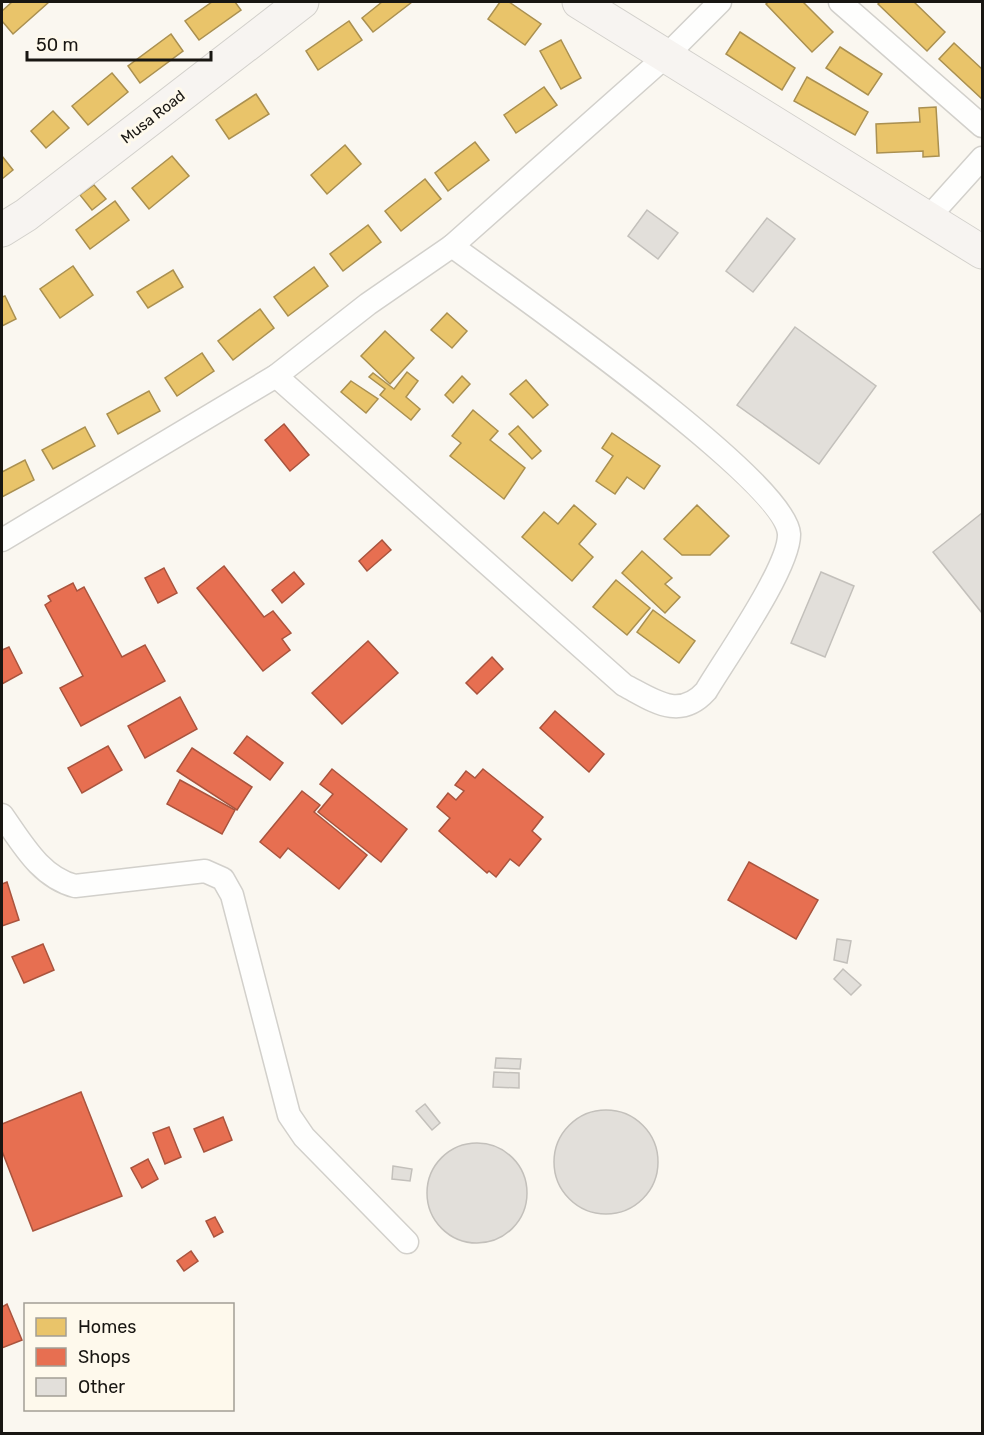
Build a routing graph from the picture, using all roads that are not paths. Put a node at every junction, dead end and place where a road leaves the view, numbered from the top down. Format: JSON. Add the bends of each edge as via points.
{"nodes":[{"id":1,"x":302,"y":2,"type":"edge"},
{"id":2,"x":579,"y":2,"type":"edge"},
{"id":3,"x":720,"y":2,"type":"edge"},
{"id":4,"x":840,"y":2,"type":"edge"},
{"id":5,"x":665,"y":57,"type":"junction"},
{"id":6,"x":982,"y":126,"type":"edge"},
{"id":7,"x":982,"y":158,"type":"edge"},
{"id":8,"x":929,"y":217,"type":"junction"},
{"id":9,"x":2,"y":230,"type":"edge"},
{"id":10,"x":452,"y":246,"type":"junction"},
{"id":11,"x":982,"y":252,"type":"edge"},
{"id":12,"x":276,"y":375,"type":"junction"},
{"id":13,"x":2,"y":540,"type":"edge"},
{"id":14,"x":2,"y":815,"type":"edge"},
{"id":15,"x":407,"y":1242,"type":"dead end"}],
"edges":[{"from":1,"to":9,"type":"street","name":"Musa Road"},
{"from":2,"to":5,"type":"street"},
{"from":3,"to":5,"type":"street"},
{"from":4,"to":6,"type":"street"},
{"from":5,"to":8,"type":"street"},
{"from":5,"to":10,"type":"street"},
{"from":7,"to":8,"type":"street"},
{"from":8,"to":11,"type":"street"},
{"from":10,"to":12,"type":"street"},
{"from":10,"to":12,"type":"street","via":[[690,423],[741,469],[787,527],[786,548],[773,580],[706,691],[692,704],[676,707],[658,703],[624,685]]},
{"from":12,"to":13,"type":"street"},
{"from":14,"to":15,"type":"street","via":[[43,870],[58,882],[75,886],[205,871],[223,879],[232,896],[289,1115],[304,1137]]}]}
